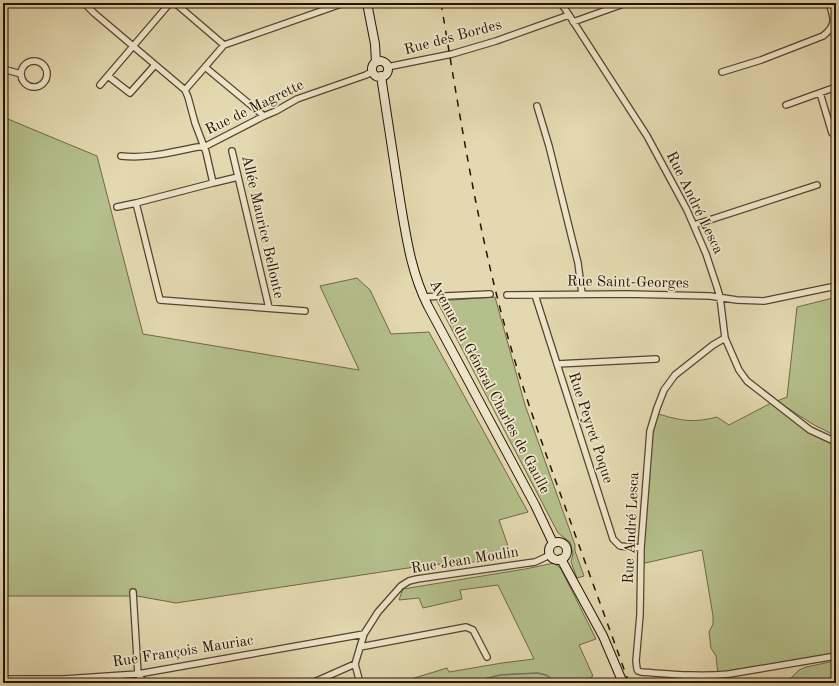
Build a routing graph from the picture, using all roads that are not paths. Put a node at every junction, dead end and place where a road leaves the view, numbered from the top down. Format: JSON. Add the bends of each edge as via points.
{"nodes":[{"id":1,"x":84,"y":3,"type":"edge"},
{"id":2,"x":170,"y":3,"type":"edge"},
{"id":3,"x":175,"y":3,"type":"edge"},
{"id":4,"x":344,"y":3,"type":"edge"},
{"id":5,"x":368,"y":3,"type":"edge"},
{"id":6,"x":373,"y":3,"type":"edge"},
{"id":7,"x":561,"y":3,"type":"edge"},
{"id":8,"x":626,"y":3,"type":"edge"},
{"id":9,"x":829,"y":3,"type":"edge"},
{"id":10,"x":569,"y":15,"type":"junction"},
{"id":11,"x":573,"y":22,"type":"junction"},
{"id":12,"x":224,"y":45,"type":"junction"},
{"id":13,"x":133,"y":46,"type":"junction"},
{"id":14,"x":382,"y":63,"type":"junction"},
{"id":15,"x":155,"y":64,"type":"junction"},
{"id":16,"x":205,"y":67,"type":"junction"},
{"id":17,"x":3,"y":69,"type":"edge"},
{"id":18,"x":373,"y":71,"type":"junction"},
{"id":19,"x":722,"y":72,"type":"dead end"},
{"id":20,"x":21,"y":74,"type":"junction"},
{"id":21,"x":108,"y":76,"type":"junction"},
{"id":22,"x":381,"y":76,"type":"junction"},
{"id":23,"x":100,"y":85,"type":"dead end"},
{"id":24,"x":836,"y":87,"type":"edge"},
{"id":25,"x":186,"y":90,"type":"junction"},
{"id":26,"x":820,"y":93,"type":"junction"},
{"id":27,"x":786,"y":105,"type":"dead end"},
{"id":28,"x":537,"y":106,"type":"dead end"},
{"id":29,"x":264,"y":116,"type":"junction"},
{"id":30,"x":832,"y":133,"type":"dead end"},
{"id":31,"x":204,"y":147,"type":"junction"},
{"id":32,"x":232,"y":151,"type":"dead end"},
{"id":33,"x":121,"y":156,"type":"dead end"},
{"id":34,"x":238,"y":177,"type":"junction"},
{"id":35,"x":213,"y":183,"type":"junction"},
{"id":36,"x":817,"y":185,"type":"dead end"},
{"id":37,"x":136,"y":203,"type":"junction"},
{"id":38,"x":117,"y":207,"type":"dead end"},
{"id":39,"x":694,"y":225,"type":"junction"},
{"id":40,"x":836,"y":286,"type":"edge"},
{"id":41,"x":490,"y":294,"type":"dead end"},
{"id":42,"x":582,"y":294,"type":"junction"},
{"id":43,"x":507,"y":295,"type":"dead end"},
{"id":44,"x":535,"y":295,"type":"junction"},
{"id":45,"x":423,"y":297,"type":"junction"},
{"id":46,"x":720,"y":297,"type":"junction"},
{"id":47,"x":269,"y":308,"type":"junction"},
{"id":48,"x":305,"y":311,"type":"dead end"},
{"id":49,"x":725,"y":338,"type":"junction"},
{"id":50,"x":656,"y":359,"type":"dead end"},
{"id":51,"x":557,"y":364,"type":"junction"},
{"id":52,"x":836,"y":442,"type":"edge"},
{"id":53,"x":553,"y":543,"type":"junction"},
{"id":54,"x":641,"y":548,"type":"junction"},
{"id":55,"x":550,"y":555,"type":"junction"},
{"id":56,"x":561,"y":559,"type":"junction"},
{"id":57,"x":133,"y":592,"type":"dead end"},
{"id":58,"x":364,"y":634,"type":"junction"},
{"id":59,"x":360,"y":647,"type":"junction"},
{"id":60,"x":836,"y":656,"type":"edge"},
{"id":61,"x":487,"y":657,"type":"dead end"},
{"id":62,"x":355,"y":664,"type":"junction"},
{"id":63,"x":138,"y":674,"type":"junction"},
{"id":64,"x":3,"y":679,"type":"edge"},
{"id":65,"x":144,"y":683,"type":"edge"},
{"id":66,"x":312,"y":683,"type":"edge"},
{"id":67,"x":360,"y":683,"type":"edge"},
{"id":68,"x":623,"y":683,"type":"edge"}],
"edges":[{"from":1,"to":13,"type":"street"},
{"from":2,"to":13,"type":"street"},
{"from":3,"to":12,"type":"street"},
{"from":4,"to":12,"type":"street"},
{"from":5,"to":14,"type":"main road","via":[[375,44]]},
{"from":6,"to":14,"type":"main road"},
{"from":7,"to":10,"type":"street","name":"Rue André Lesca"},
{"from":8,"to":11,"type":"street"},
{"from":9,"to":19,"type":"street","via":[[834,21],[829,32],[823,36]]},
{"from":10,"to":11,"type":"street","name":"Rue André Lesca"},
{"from":10,"to":14,"type":"street","name":"Rue des Bordes","via":[[452,54]]},
{"from":11,"to":39,"type":"street","name":"Rue André Lesca","via":[[647,136]]},
{"from":12,"to":16,"type":"street"},
{"from":13,"to":15,"type":"street"},
{"from":13,"to":21,"type":"street"},
{"from":14,"to":18,"type":"main road","via":[[372,67]]},
{"from":14,"to":22,"type":"main road","via":[[388,69],[386,74]]},
{"from":15,"to":21,"type":"street","via":[[130,93]]},
{"from":15,"to":25,"type":"street"},
{"from":16,"to":25,"type":"street"},
{"from":16,"to":29,"type":"street"},
{"from":17,"to":20,"type":"street"},
{"from":18,"to":22,"type":"main road"},
{"from":18,"to":29,"type":"street","name":"Rue de Magrette","via":[[305,95]]},
{"from":20,"to":20,"type":"street","via":[[24,82],[32,87],[41,85],[47,74],[44,66],[38,61],[26,63]]},
{"from":21,"to":23,"type":"street"},
{"from":22,"to":45,"type":"main road","name":"Avenue du Général Charles de Gaulle","via":[[408,247]]},
{"from":24,"to":26,"type":"street"},
{"from":25,"to":31,"type":"street","via":[[194,123]]},
{"from":26,"to":27,"type":"street"},
{"from":26,"to":30,"type":"street"},
{"from":28,"to":42,"type":"street","via":[[578,263]]},
{"from":29,"to":31,"type":"street","name":"Rue de Magrette"},
{"from":31,"to":33,"type":"street","name":"Rue de Magrette","via":[[148,156]]},
{"from":31,"to":35,"type":"street"},
{"from":32,"to":34,"type":"street","name":"Allée Maurice Bellonte"},
{"from":34,"to":35,"type":"street"},
{"from":34,"to":47,"type":"street","name":"Allée Maurice Bellonte"},
{"from":35,"to":37,"type":"street"},
{"from":36,"to":39,"type":"street"},
{"from":37,"to":38,"type":"street"},
{"from":37,"to":47,"type":"street","via":[[160,300]]},
{"from":39,"to":46,"type":"street","name":"Rue André Lesca"},
{"from":40,"to":46,"type":"street","name":"Rue Saint-Georges","via":[[764,301]]},
{"from":41,"to":45,"type":"street"},
{"from":42,"to":44,"type":"street","name":"Rue Saint-Georges"},
{"from":42,"to":46,"type":"street","name":"Rue Saint-Georges"},
{"from":43,"to":44,"type":"street","name":"Rue Saint-Georges"},
{"from":44,"to":51,"type":"street","name":"Rue Peyret Poque"},
{"from":45,"to":53,"type":"main road","name":"Avenue du Général Charles de Gaulle"},
{"from":46,"to":49,"type":"street","name":"Rue André Lesca"},
{"from":47,"to":48,"type":"street"},
{"from":49,"to":52,"type":"street","via":[[739,370],[747,381],[810,430]]},
{"from":49,"to":54,"type":"street","name":"Rue André Lesca","via":[[675,375],[664,390],[650,431]]},
{"from":50,"to":51,"type":"street"},
{"from":51,"to":54,"type":"street","name":"Rue Peyret Poque","via":[[613,539],[620,546]]},
{"from":53,"to":55,"type":"main road","via":[[549,547]]},
{"from":53,"to":56,"type":"main road","via":[[562,542],[566,546],[567,552]]},
{"from":54,"to":60,"type":"street","name":"Rue André Lesca","via":[[636,661],[638,671],[705,676]]},
{"from":55,"to":56,"type":"main road","via":[[552,558]]},
{"from":55,"to":58,"type":"street","name":"Rue Jean Moulin","via":[[535,562],[409,581],[401,586],[378,612]]},
{"from":56,"to":68,"type":"main road","via":[[603,636]]},
{"from":57,"to":63,"type":"street"},
{"from":58,"to":59,"type":"street","name":"Rue Jean Moulin"},
{"from":58,"to":63,"type":"street","name":"Rue François Mauriac"},
{"from":59,"to":61,"type":"street","via":[[466,627],[473,630]]},
{"from":59,"to":62,"type":"street","name":"Rue Jean Moulin"},
{"from":62,"to":66,"type":"street"},
{"from":62,"to":67,"type":"street"},
{"from":63,"to":64,"type":"street","name":"Rue François Mauriac","via":[[64,680]]},
{"from":63,"to":65,"type":"street"}]}
